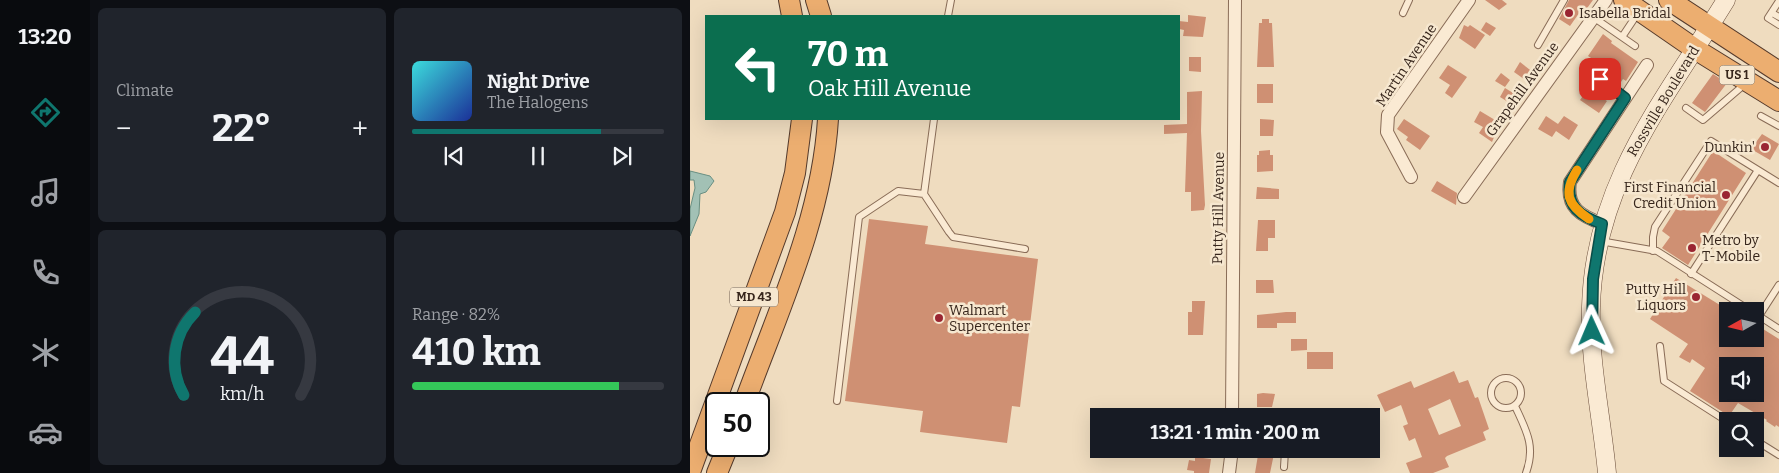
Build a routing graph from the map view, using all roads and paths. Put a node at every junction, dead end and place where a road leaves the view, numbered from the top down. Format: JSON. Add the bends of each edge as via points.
{"nodes":[{"id":1,"x":789,"y":0,"type":"edge"},
{"id":2,"x":794,"y":0,"type":"edge"},
{"id":3,"x":816,"y":0,"type":"edge"},
{"id":4,"x":821,"y":0,"type":"edge"},
{"id":5,"x":951,"y":0,"type":"edge"},
{"id":6,"x":1235,"y":0,"type":"edge"},
{"id":7,"x":1409,"y":0,"type":"edge"},
{"id":8,"x":1469,"y":0,"type":"edge"},
{"id":9,"x":1564,"y":0,"type":"edge"},
{"id":10,"x":1606,"y":0,"type":"edge"},
{"id":11,"x":1726,"y":0,"type":"edge"},
{"id":12,"x":1673,"y":1,"type":"edge"},
{"id":13,"x":1779,"y":2,"type":"edge"},
{"id":14,"x":1632,"y":5,"type":"edge"},
{"id":15,"x":1403,"y":13,"type":"dead end"},
{"id":16,"x":1772,"y":13,"type":"junction"},
{"id":17,"x":792,"y":15,"type":"edge"},
{"id":18,"x":797,"y":15,"type":"edge"},
{"id":19,"x":822,"y":15,"type":"edge"},
{"id":20,"x":822,"y":15,"type":"edge"},
{"id":21,"x":948,"y":15,"type":"edge"},
{"id":22,"x":1593,"y":17,"type":"junction"},
{"id":23,"x":1779,"y":17,"type":"edge"},
{"id":24,"x":1779,"y":25,"type":"edge"},
{"id":25,"x":1710,"y":26,"type":"junction"},
{"id":26,"x":1622,"y":37,"type":"junction"},
{"id":27,"x":1538,"y":45,"type":"dead end"},
{"id":28,"x":1635,"y":46,"type":"dead end"},
{"id":29,"x":1695,"y":49,"type":"junction"},
{"id":30,"x":1647,"y":65,"type":"dead end"},
{"id":31,"x":1588,"y":69,"type":"dead end"},
{"id":32,"x":1779,"y":72,"type":"edge"},
{"id":33,"x":1748,"y":81,"type":"junction"},
{"id":34,"x":1625,"y":98,"type":"junction"},
{"id":35,"x":1779,"y":101,"type":"edge"},
{"id":36,"x":1686,"y":108,"type":"dead end"},
{"id":37,"x":1761,"y":116,"type":"dead end"},
{"id":38,"x":802,"y":120,"type":"edge"},
{"id":39,"x":828,"y":120,"type":"edge"},
{"id":40,"x":934,"y":120,"type":"edge"},
{"id":41,"x":1779,"y":126,"type":"edge"},
{"id":42,"x":1758,"y":170,"type":"junction"},
{"id":43,"x":1411,"y":177,"type":"dead end"},
{"id":44,"x":1778,"y":180,"type":"edge"},
{"id":45,"x":924,"y":194,"type":"junction"},
{"id":46,"x":1464,"y":197,"type":"dead end"},
{"id":47,"x":1601,"y":233,"type":"junction"},
{"id":48,"x":1025,"y":249,"type":"dead end"},
{"id":49,"x":1653,"y":251,"type":"junction"},
{"id":50,"x":1692,"y":274,"type":"junction"},
{"id":51,"x":1779,"y":284,"type":"edge"},
{"id":52,"x":1737,"y":302,"type":"edge"},
{"id":53,"x":1764,"y":305,"type":"edge"},
{"id":54,"x":1764,"y":319,"type":"edge"},
{"id":55,"x":1779,"y":329,"type":"edge"},
{"id":56,"x":1660,"y":346,"type":"dead end"},
{"id":57,"x":748,"y":392,"type":"edge"},
{"id":58,"x":837,"y":401,"type":"dead end"},
{"id":59,"x":1515,"y":406,"type":"junction"},
{"id":60,"x":1234,"y":408,"type":"edge"},
{"id":61,"x":1719,"y":416,"type":"edge"},
{"id":62,"x":1764,"y":446,"type":"edge"},
{"id":63,"x":694,"y":452,"type":"edge"},
{"id":64,"x":1779,"y":455,"type":"edge"},
{"id":65,"x":724,"y":457,"type":"edge"},
{"id":66,"x":1231,"y":458,"type":"edge"},
{"id":67,"x":1285,"y":458,"type":"edge"},
{"id":68,"x":1284,"y":468,"type":"dead end"},
{"id":69,"x":690,"y":472,"type":"edge"},
{"id":70,"x":718,"y":473,"type":"edge"},
{"id":71,"x":1230,"y":473,"type":"edge"},
{"id":72,"x":1526,"y":473,"type":"edge"},
{"id":73,"x":1607,"y":473,"type":"edge"}],
"edges":[{"from":1,"to":17,"type":"highway"},
{"from":2,"to":18,"type":"highway"},
{"from":3,"to":19,"type":"highway"},
{"from":4,"to":20,"type":"highway"},
{"from":5,"to":21,"type":"lane"},
{"from":6,"to":60,"type":"street","name":"Putty Hill Avenue"},
{"from":7,"to":15,"type":"lane"},
{"from":8,"to":43,"type":"street","name":"Martin Avenue","via":[[1388,115],[1386,132]]},
{"from":9,"to":27,"type":"lane"},
{"from":10,"to":22,"type":"street","name":"Grapehill Avenue"},
{"from":11,"to":25,"type":"main road","name":"Rossville Boulevard"},
{"from":12,"to":25,"type":"highway","number":"US 1"},
{"from":13,"to":16,"type":"lane"},
{"from":14,"to":26,"type":"lane"},
{"from":14,"to":29,"type":"highway","number":"US 1"},
{"from":16,"to":23,"type":"lane"},
{"from":16,"to":24,"type":"lane","via":[[1768,18]]},
{"from":22,"to":26,"type":"lane"},
{"from":22,"to":46,"type":"street","name":"Grapehill Avenue"},
{"from":25,"to":29,"type":"main road","name":"Rossville Boulevard"},
{"from":25,"to":32,"type":"highway","number":"US 1"},
{"from":26,"to":28,"type":"lane"},
{"from":29,"to":33,"type":"highway","number":"US 1"},
{"from":29,"to":47,"type":"main road","name":"Rossville Boulevard","via":[[1632,150],[1617,183]]},
{"from":30,"to":34,"type":"street"},
{"from":31,"to":34,"type":"lane"},
{"from":33,"to":35,"type":"highway","number":"US 1"},
{"from":33,"to":36,"type":"lane","via":[[1703,120]]},
{"from":34,"to":47,"type":"street","via":[[1570,182],[1568,193],[1575,209]]},
{"from":37,"to":41,"type":"lane"},
{"from":38,"to":63,"type":"highway","number":"MD 43","via":[[795,173],[785,212]]},
{"from":39,"to":57,"type":"highway","number":"MD 43","via":[[813,208]]},
{"from":40,"to":45,"type":"lane"},
{"from":42,"to":44,"type":"lane"},
{"from":42,"to":49,"type":"lane","via":[[1711,141],[1656,227]]},
{"from":42,"to":50,"type":"lane"},
{"from":45,"to":48,"type":"lane","via":[[953,237]]},
{"from":45,"to":58,"type":"lane","via":[[898,191],[859,217]]},
{"from":47,"to":49,"type":"lane"},
{"from":47,"to":73,"type":"main road","name":"Rossville Boulevard","via":[[1593,279],[1592,331]]},
{"from":49,"to":50,"type":"lane"},
{"from":50,"to":52,"type":"lane"},
{"from":51,"to":53,"type":"lane"},
{"from":54,"to":55,"type":"lane"},
{"from":56,"to":61,"type":"lane","via":[[1664,381]]},
{"from":59,"to":59,"type":"lane","via":[[1521,399],[1521,388],[1516,381],[1500,379],[1492,389],[1494,403],[1503,408]]},
{"from":59,"to":72,"type":"lane","via":[[1532,453]]},
{"from":62,"to":64,"type":"lane"},
{"from":63,"to":69,"type":"highway","number":"MD 43"},
{"from":65,"to":70,"type":"highway"},
{"from":66,"to":71,"type":"street"},
{"from":67,"to":68,"type":"lane"}]}
